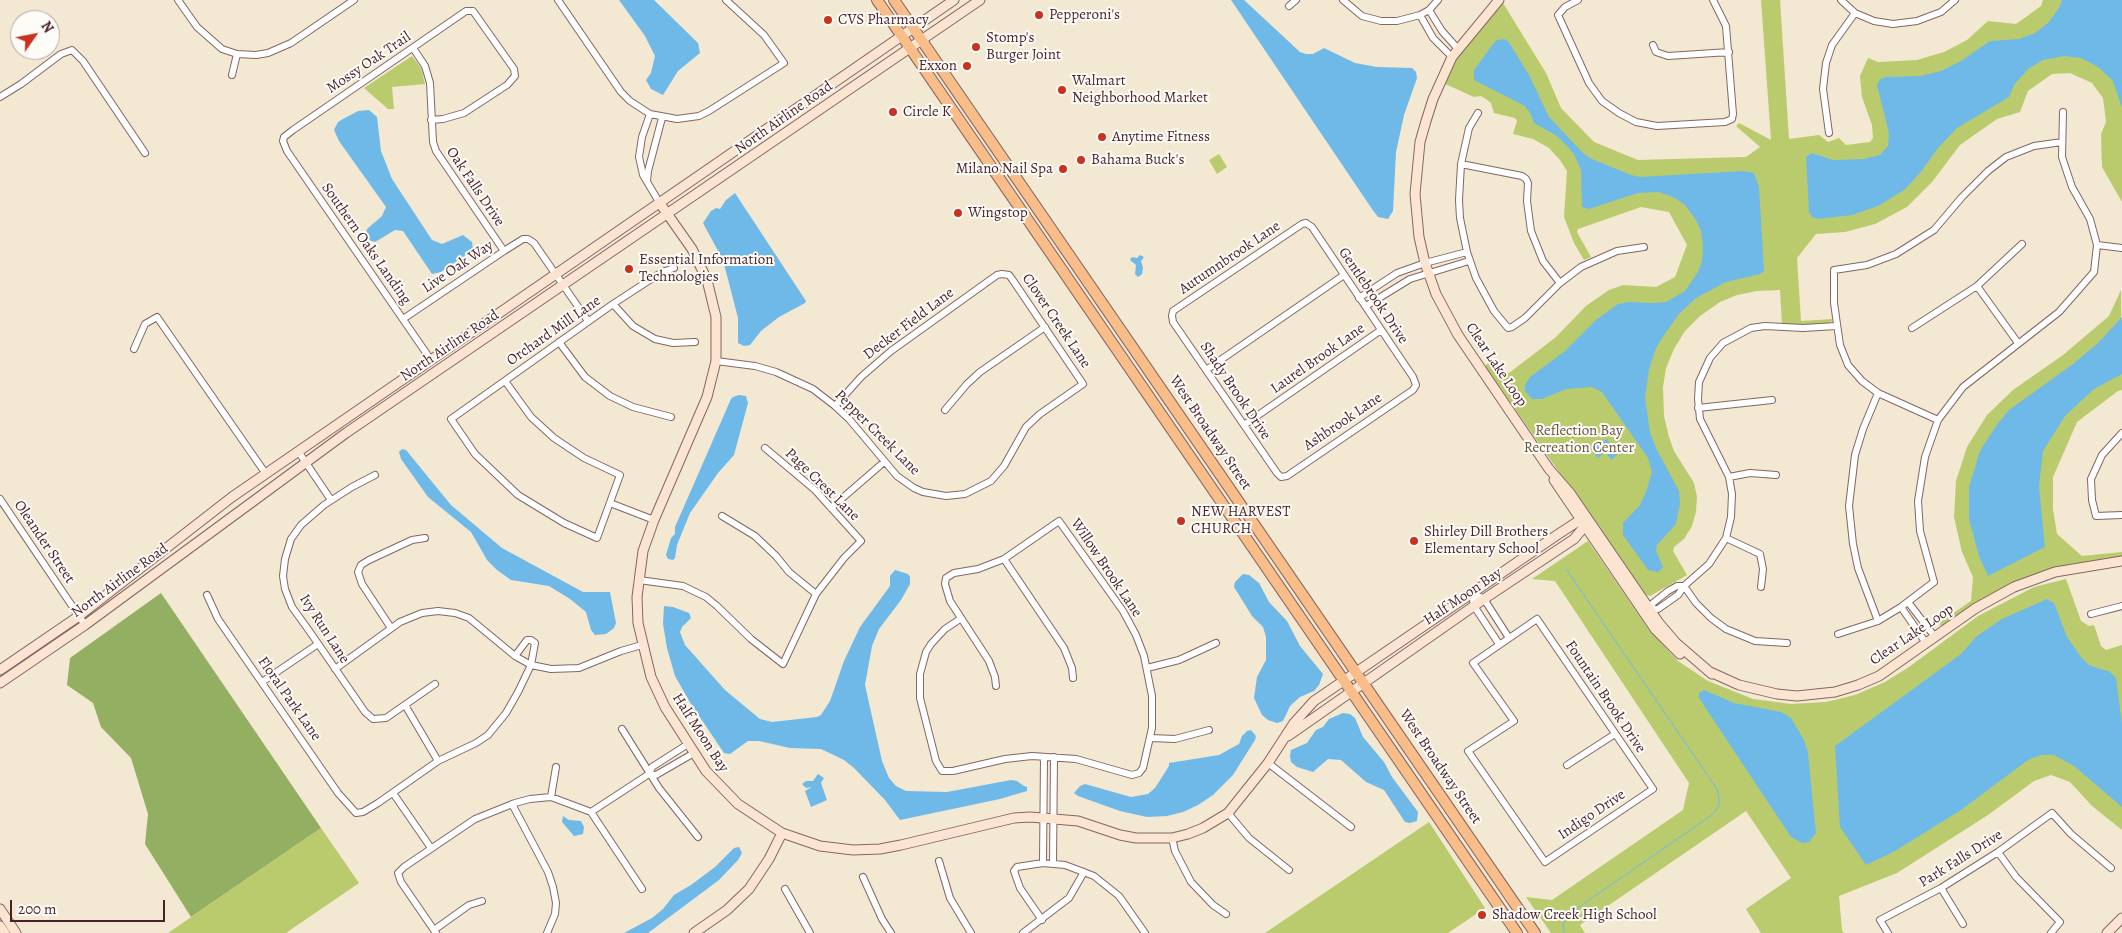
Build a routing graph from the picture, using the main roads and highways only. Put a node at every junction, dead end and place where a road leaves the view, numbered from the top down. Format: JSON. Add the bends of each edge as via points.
{"nodes":[{"id":1,"x":877,"y":0,"type":"edge"},
{"id":2,"x":894,"y":0,"type":"edge"},
{"id":3,"x":1404,"y":741,"type":"junction"},
{"id":4,"x":1414,"y":782,"type":"junction"},
{"id":5,"x":1517,"y":933,"type":"edge"},
{"id":6,"x":1535,"y":933,"type":"edge"}],
"edges":[{"from":1,"to":4,"type":"main road","name":"West Broadway Street"},
{"from":2,"to":3,"type":"main road","name":"West Broadway Street"},
{"from":3,"to":4,"type":"main road","via":[[1398,752]]},
{"from":3,"to":6,"type":"main road","name":"West Broadway Street"},
{"from":4,"to":5,"type":"main road","name":"West Broadway Street"}]}
